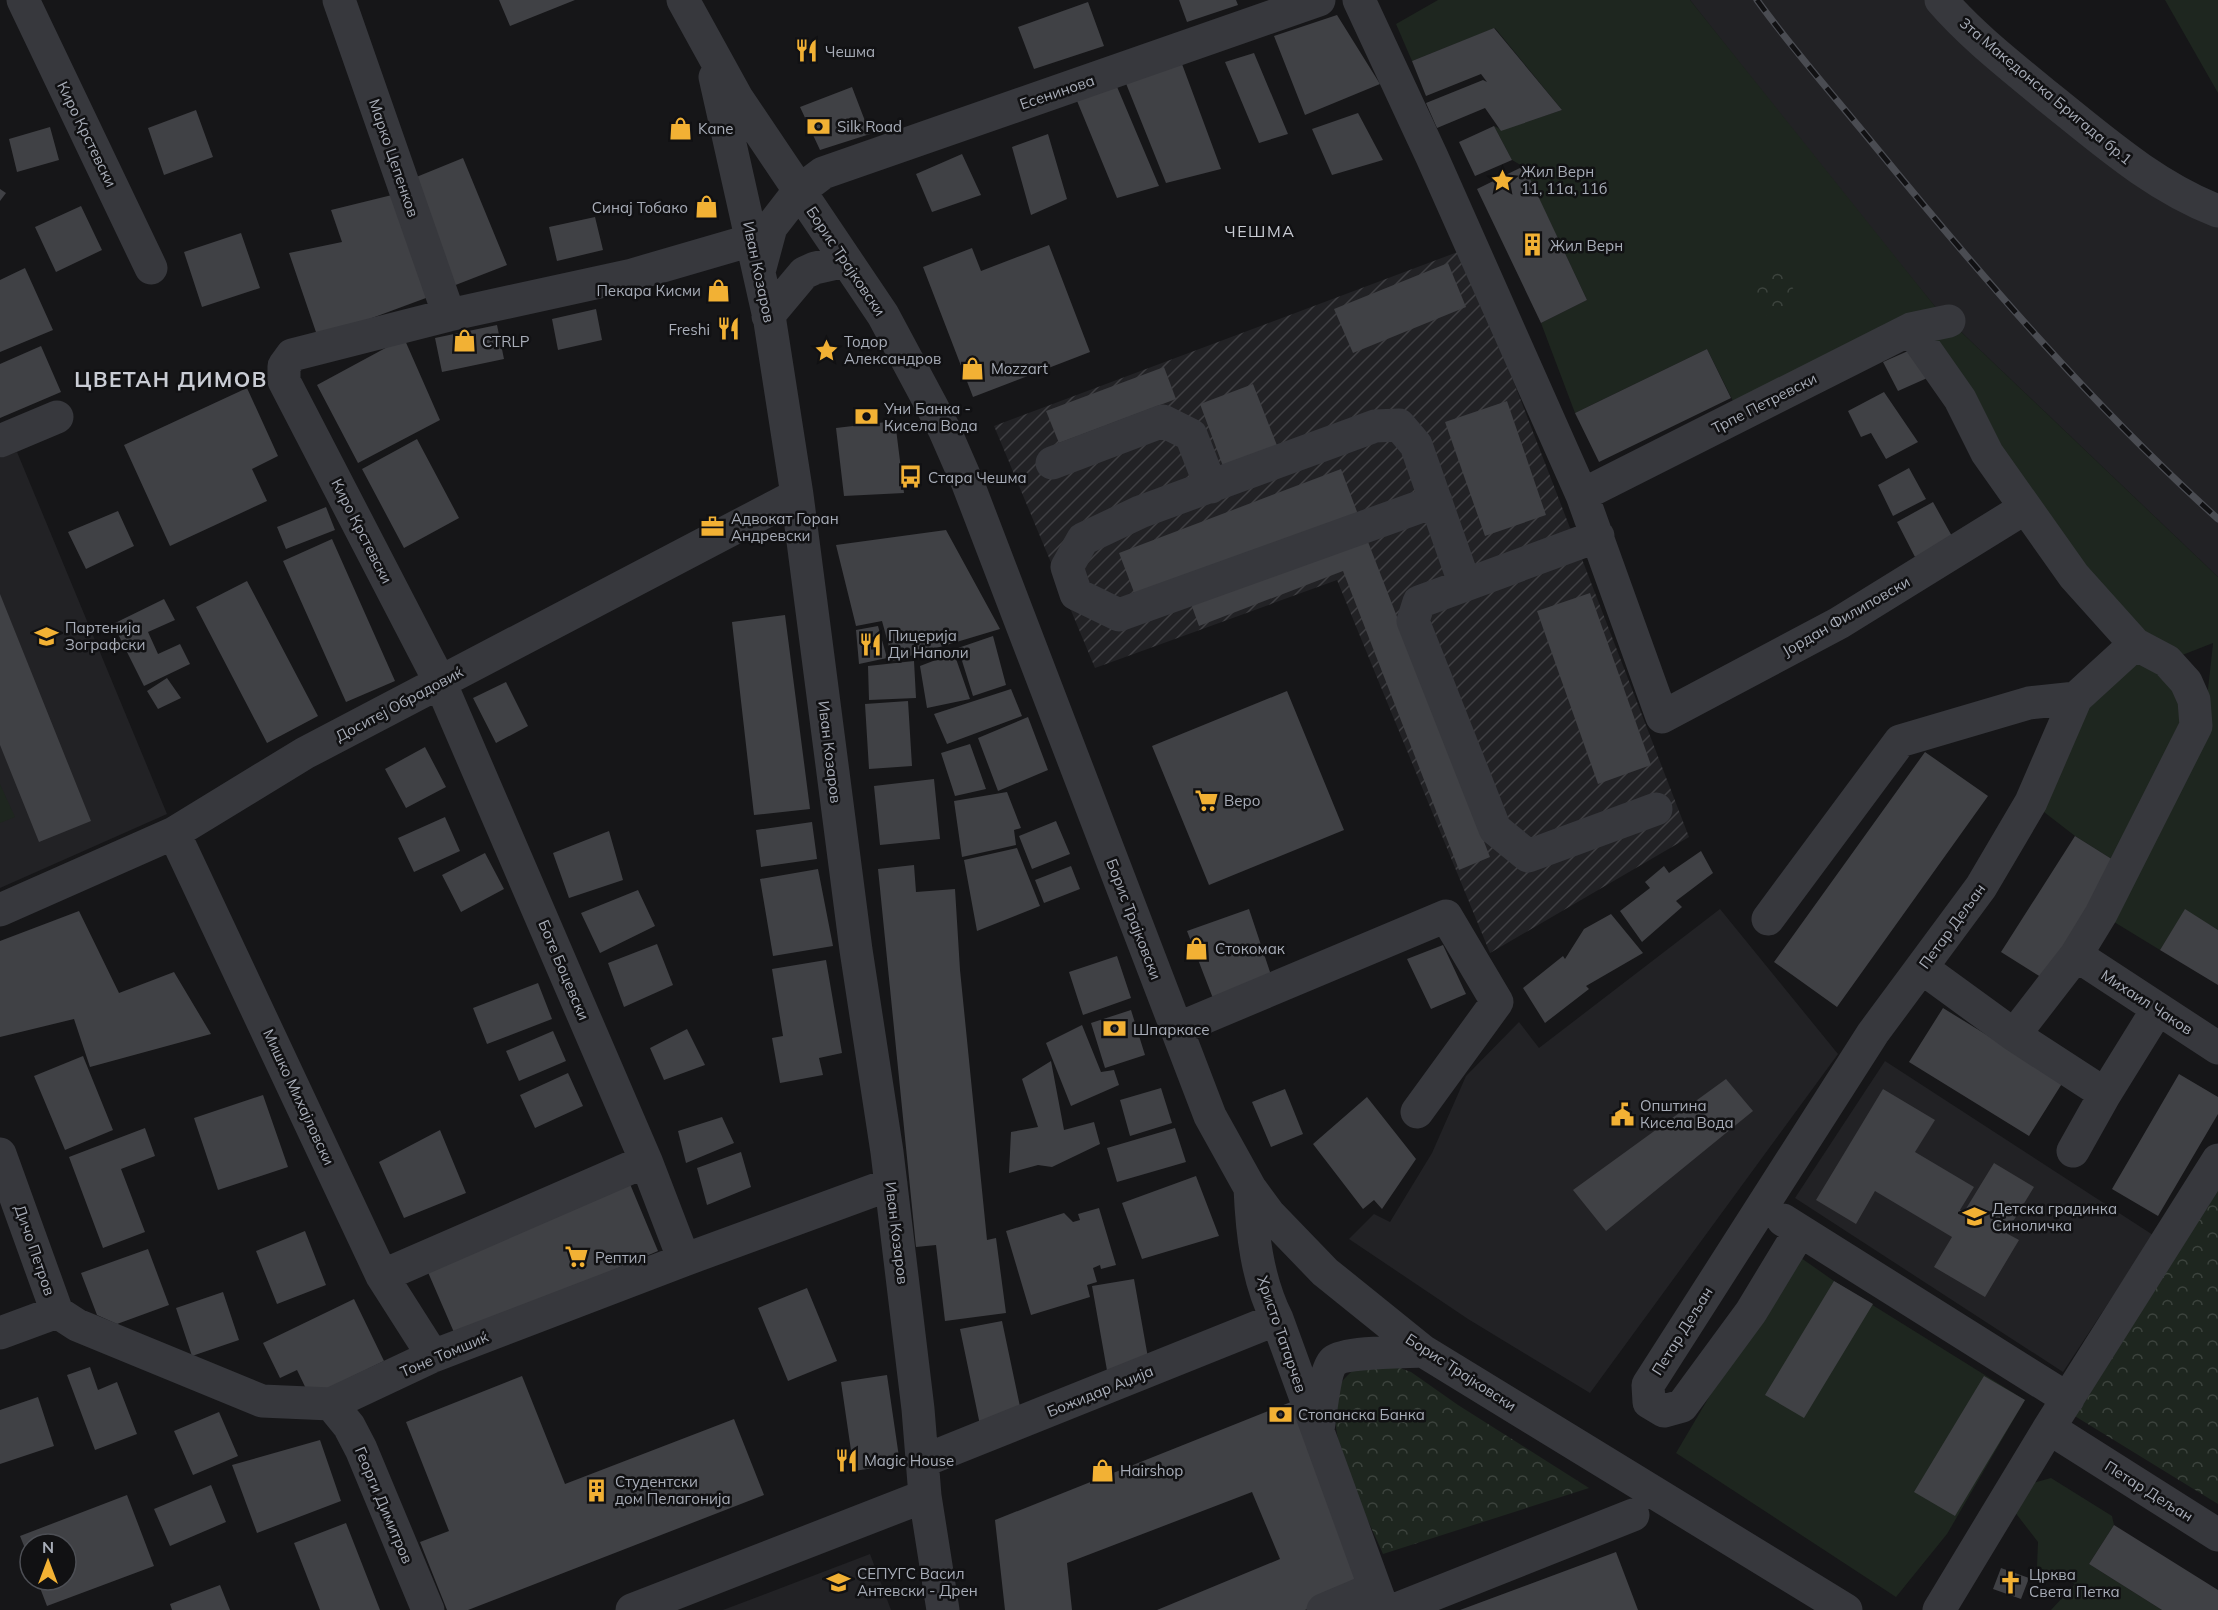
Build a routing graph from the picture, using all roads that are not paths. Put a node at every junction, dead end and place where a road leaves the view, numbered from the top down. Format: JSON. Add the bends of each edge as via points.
{"nodes":[{"id":1,"x":23,"y":0,"type":"edge"},
{"id":2,"x":339,"y":0,"type":"edge"},
{"id":3,"x":683,"y":0,"type":"edge"},
{"id":4,"x":1319,"y":0,"type":"edge"},
{"id":5,"x":1359,"y":0,"type":"edge"},
{"id":6,"x":1941,"y":0,"type":"edge"},
{"id":7,"x":709,"y":49,"type":"junction"},
{"id":8,"x":799,"y":191,"type":"junction"},
{"id":9,"x":2218,"y":211,"type":"edge"},
{"id":10,"x":752,"y":240,"type":"junction"},
{"id":11,"x":846,"y":261,"type":"junction"},
{"id":12,"x":151,"y":268,"type":"dead end"},
{"id":13,"x":759,"y":273,"type":"junction"},
{"id":14,"x":449,"y":315,"type":"junction"},
{"id":15,"x":768,"y":316,"type":"junction"},
{"id":16,"x":1949,"y":321,"type":"dead end"},
{"id":17,"x":1911,"y":329,"type":"junction"},
{"id":18,"x":57,"y":417,"type":"dead end"},
{"id":19,"x":0,"y":441,"type":"edge"},
{"id":20,"x":1052,"y":463,"type":"dead end"},
{"id":21,"x":1211,"y":486,"type":"junction"},
{"id":22,"x":797,"y":495,"type":"junction"},
{"id":23,"x":1582,"y":495,"type":"junction"},
{"id":24,"x":1436,"y":501,"type":"junction"},
{"id":25,"x":2025,"y":508,"type":"junction"},
{"id":26,"x":1598,"y":536,"type":"junction"},
{"id":27,"x":1465,"y":585,"type":"junction"},
{"id":28,"x":2135,"y":644,"type":"junction"},
{"id":29,"x":440,"y":682,"type":"junction"},
{"id":30,"x":2076,"y":698,"type":"junction"},
{"id":31,"x":1656,"y":809,"type":"dead end"},
{"id":32,"x":174,"y":833,"type":"junction"},
{"id":33,"x":0,"y":910,"type":"edge"},
{"id":34,"x":1768,"y":919,"type":"dead end"},
{"id":35,"x":2076,"y":955,"type":"junction"},
{"id":36,"x":1922,"y":968,"type":"junction"},
{"id":37,"x":2157,"y":1010,"type":"junction"},
{"id":38,"x":1177,"y":1029,"type":"junction"},
{"id":39,"x":2014,"y":1035,"type":"junction"},
{"id":40,"x":2218,"y":1048,"type":"edge"},
{"id":41,"x":2105,"y":1094,"type":"junction"},
{"id":42,"x":1417,"y":1112,"type":"dead end"},
{"id":43,"x":2073,"y":1151,"type":"dead end"},
{"id":44,"x":0,"y":1154,"type":"edge"},
{"id":45,"x":2218,"y":1160,"type":"edge"},
{"id":46,"x":646,"y":1161,"type":"junction"},
{"id":47,"x":891,"y":1184,"type":"junction"},
{"id":48,"x":1250,"y":1188,"type":"junction"},
{"id":49,"x":1761,"y":1207,"type":"junction"},
{"id":50,"x":1800,"y":1231,"type":"junction"},
{"id":51,"x":684,"y":1260,"type":"junction"},
{"id":52,"x":382,"y":1276,"type":"junction"},
{"id":53,"x":57,"y":1312,"type":"junction"},
{"id":54,"x":1277,"y":1319,"type":"junction"},
{"id":55,"x":0,"y":1334,"type":"edge"},
{"id":56,"x":1422,"y":1351,"type":"junction"},
{"id":57,"x":433,"y":1356,"type":"junction"},
{"id":58,"x":2068,"y":1399,"type":"junction"},
{"id":59,"x":331,"y":1404,"type":"junction"},
{"id":60,"x":2049,"y":1428,"type":"junction"},
{"id":61,"x":1317,"y":1433,"type":"junction"},
{"id":62,"x":923,"y":1461,"type":"junction"},
{"id":63,"x":925,"y":1496,"type":"junction"},
{"id":64,"x":1633,"y":1515,"type":"dead end"},
{"id":65,"x":2218,"y":1535,"type":"edge"},
{"id":66,"x":1384,"y":1603,"type":"edge"},
{"id":67,"x":428,"y":1610,"type":"edge"},
{"id":68,"x":632,"y":1610,"type":"edge"},
{"id":69,"x":943,"y":1610,"type":"edge"},
{"id":70,"x":1323,"y":1610,"type":"edge"},
{"id":71,"x":1846,"y":1610,"type":"edge"},
{"id":72,"x":1939,"y":1610,"type":"edge"}],
"edges":[{"from":1,"to":12,"type":"street","name":"Киро Крстевски"},
{"from":2,"to":14,"type":"street","name":"Марко Цепенков"},
{"from":3,"to":7,"type":"street","name":"Борис Трајковски"},
{"from":4,"to":8,"type":"street","name":"Есенинова","via":[[823,173]]},
{"from":5,"to":23,"type":"street"},
{"from":6,"to":9,"type":"street","name":"3та Македонска Бригада бр.1","via":[[2000,57],[2133,165]]},
{"from":7,"to":8,"type":"street","name":"Борис Трајковски"},
{"from":7,"to":10,"type":"street","name":"Иван Козаров"},
{"from":8,"to":11,"type":"street","name":"Борис Трајковски"},
{"from":8,"to":13,"type":"street","name":"Есенинова","via":[[771,227]]},
{"from":10,"to":13,"type":"street","name":"Иван Козаров"},
{"from":10,"to":14,"type":"street","via":[[632,275]]},
{"from":11,"to":15,"type":"street","via":[[804,273]]},
{"from":11,"to":38,"type":"street","name":"Борис Трајковски","via":[[907,358],[968,484]]},
{"from":13,"to":15,"type":"street","name":"Иван Козаров"},
{"from":14,"to":29,"type":"street","name":"Киро Крстевски","via":[[292,355],[284,366],[284,381]]},
{"from":15,"to":22,"type":"street","name":"Иван Козаров"},
{"from":16,"to":17,"type":"street","name":"Трпе Петревски"},
{"from":17,"to":23,"type":"street","name":"Трпе Петревски"},
{"from":17,"to":25,"type":"street","via":[[1960,399],[1987,453]]},
{"from":18,"to":19,"type":"street"},
{"from":20,"to":21,"type":"street","via":[[1163,421],[1191,435]]},
{"from":21,"to":24,"type":"street","via":[[1375,426],[1399,425],[1416,445]]},
{"from":21,"to":24,"type":"street","via":[[1140,512],[1083,539],[1067,567],[1076,594],[1119,615]]},
{"from":22,"to":29,"type":"street","name":"Доситеј Обрадовиќ"},
{"from":22,"to":47,"type":"street","name":"Иван Козаров","via":[[856,950]]},
{"from":23,"to":26,"type":"street"},
{"from":24,"to":27,"type":"street"},
{"from":25,"to":26,"type":"street","name":"Јордан Филиповски","via":[[1839,623],[1662,717]]},
{"from":25,"to":28,"type":"street","via":[[2074,576]]},
{"from":26,"to":27,"type":"street"},
{"from":27,"to":31,"type":"street","via":[[1419,602],[1413,621],[1495,829],[1528,856]]},
{"from":28,"to":30,"type":"street","name":"Петар Дељан"},
{"from":28,"to":35,"type":"street","via":[[2167,661],[2186,682],[2194,700],[2196,726],[2101,914]]},
{"from":29,"to":32,"type":"street","name":"Доситеј Обрадовиќ","via":[[305,753]]},
{"from":29,"to":46,"type":"street","name":"Боте Боцевски"},
{"from":30,"to":34,"type":"street","via":[[2029,703],[1900,741]]},
{"from":30,"to":36,"type":"street","name":"Петар Дељан","via":[[2031,802],[1981,887]]},
{"from":32,"to":33,"type":"street","name":"Доситеј Обрадовиќ"},
{"from":32,"to":52,"type":"street","name":"Мишко Михајловски"},
{"from":35,"to":37,"type":"street","name":"Михаил Чаков"},
{"from":35,"to":39,"type":"street"},
{"from":36,"to":39,"type":"street"},
{"from":36,"to":49,"type":"street","name":"Петар Дељан","via":[[1873,1033]]},
{"from":37,"to":40,"type":"street","name":"Михаил Чаков"},
{"from":37,"to":41,"type":"street"},
{"from":38,"to":42,"type":"street","via":[[1446,916],[1497,1002]]},
{"from":38,"to":48,"type":"street","name":"Борис Трајковски","via":[[1210,1116]]},
{"from":39,"to":41,"type":"street"},
{"from":41,"to":43,"type":"street"},
{"from":44,"to":53,"type":"street","name":"Дичо Петров"},
{"from":45,"to":58,"type":"street"},
{"from":46,"to":51,"type":"street","name":"Боте Боцевски"},
{"from":46,"to":52,"type":"street"},
{"from":47,"to":51,"type":"street","name":"Тоне Томшиќ"},
{"from":47,"to":62,"type":"street","name":"Иван Козаров"},
{"from":48,"to":54,"type":"street","name":"Христо Татарчев","via":[[1252,1235],[1270,1306]]},
{"from":48,"to":56,"type":"street","name":"Борис Трајковски","via":[[1269,1214],[1325,1272]]},
{"from":49,"to":50,"type":"street"},
{"from":49,"to":50,"type":"street","name":"Петар Дељан","via":[[1648,1385],[1649,1402],[1664,1411],[1682,1406],[1752,1312]]},
{"from":50,"to":58,"type":"street"},
{"from":51,"to":57,"type":"street","name":"Тоне Томшиќ"},
{"from":52,"to":57,"type":"street","name":"Мишко Михајловски"},
{"from":53,"to":55,"type":"street"},
{"from":53,"to":59,"type":"street","name":"Тоне Томшиќ","via":[[77,1325],[262,1401]]},
{"from":54,"to":61,"type":"street","name":"Христо Татарчев"},
{"from":54,"to":62,"type":"street","name":"Божидар Аџија"},
{"from":56,"to":61,"type":"street","via":[[1346,1356],[1333,1362]]},
{"from":56,"to":71,"type":"street","name":"Борис Трајковски"},
{"from":57,"to":59,"type":"street","name":"Тоне Томшиќ"},
{"from":58,"to":60,"type":"street"},
{"from":59,"to":67,"type":"street","name":"Георги Димитров","via":[[361,1449]]},
{"from":60,"to":65,"type":"street","name":"Петар Дељан"},
{"from":60,"to":72,"type":"street"},
{"from":61,"to":66,"type":"street","name":"Христо Татарчев"},
{"from":62,"to":63,"type":"street","name":"Иван Козаров"},
{"from":63,"to":68,"type":"street"},
{"from":63,"to":69,"type":"street","name":"Иван Козаров"},
{"from":64,"to":66,"type":"street"},
{"from":66,"to":70,"type":"street"}]}
